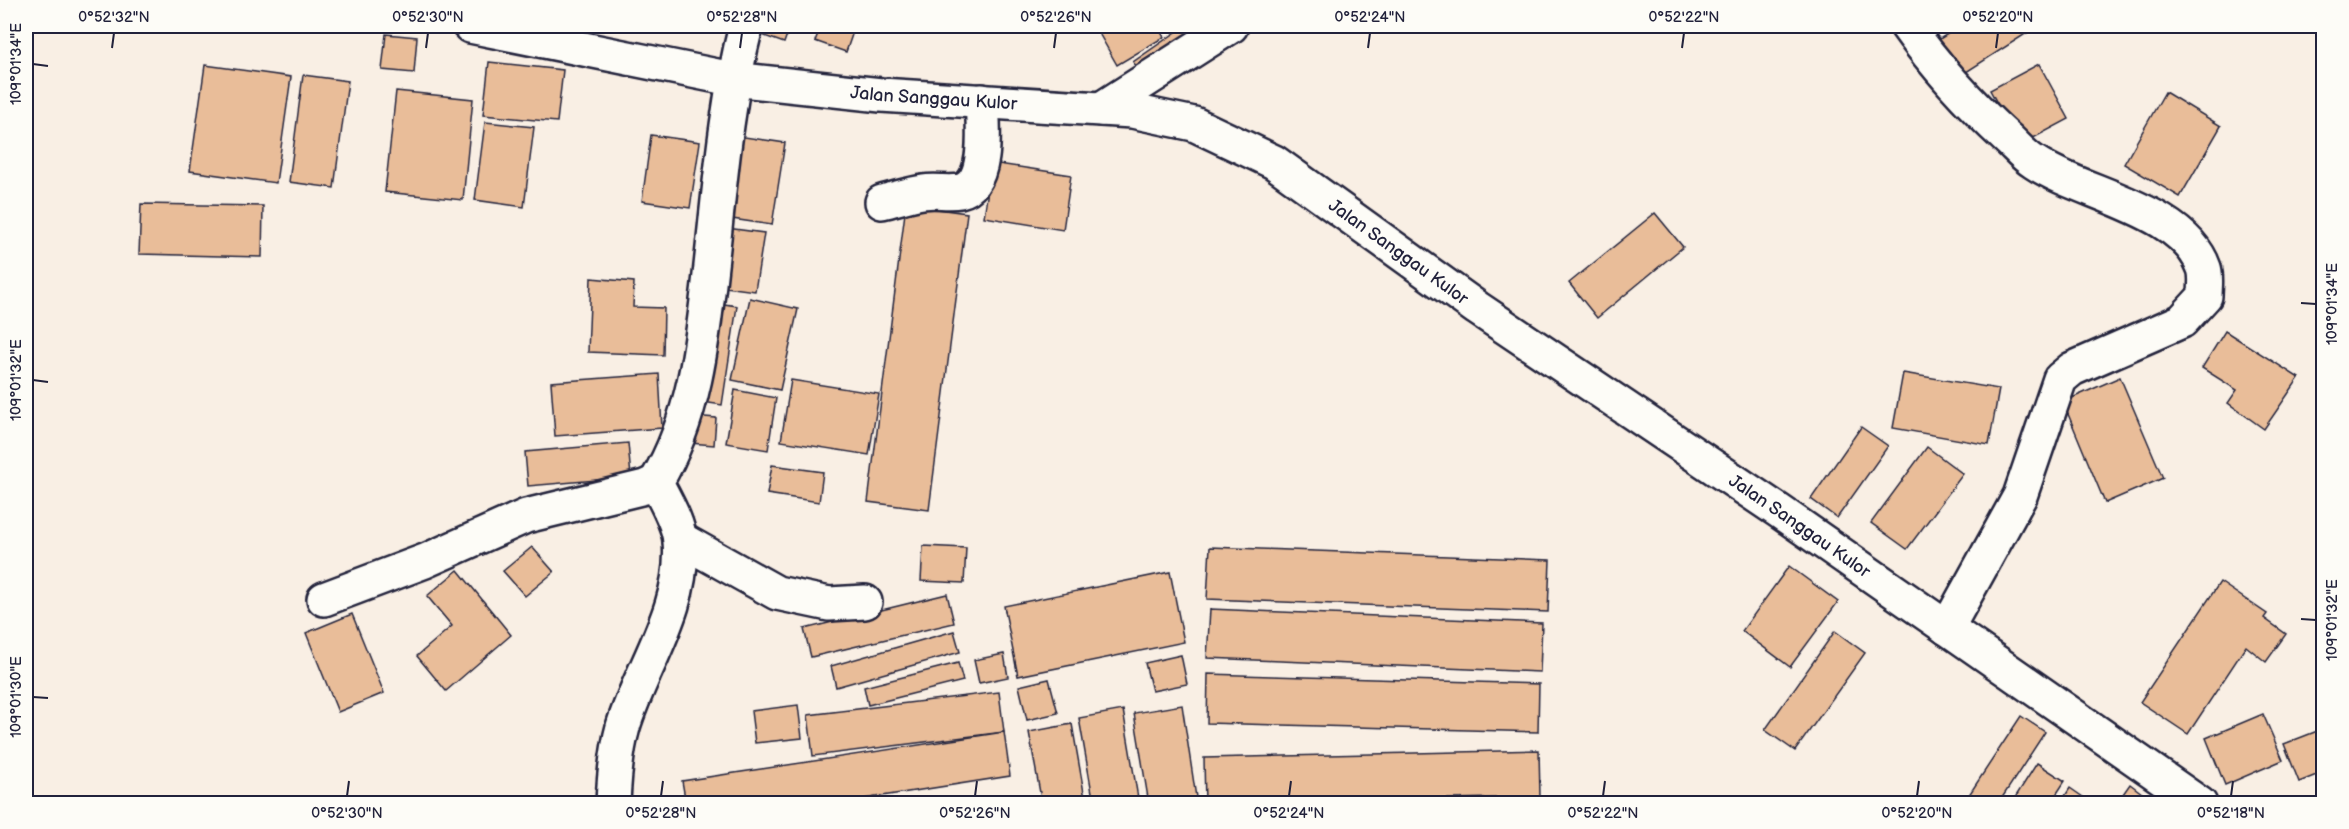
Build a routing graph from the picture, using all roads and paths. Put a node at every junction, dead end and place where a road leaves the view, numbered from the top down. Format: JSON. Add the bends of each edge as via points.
{"nodes":[{"id":1,"x":470,"y":26,"type":"edge"},
{"id":2,"x":746,"y":26,"type":"edge"},
{"id":3,"x":1231,"y":26,"type":"edge"},
{"id":4,"x":1907,"y":26,"type":"edge"},
{"id":5,"x":732,"y":79,"type":"junction"},
{"id":6,"x":982,"y":101,"type":"junction"},
{"id":7,"x":1101,"y":109,"type":"junction"},
{"id":8,"x":882,"y":202,"type":"dead end"},
{"id":9,"x":656,"y":482,"type":"junction"},
{"id":10,"x":680,"y":539,"type":"junction"},
{"id":11,"x":324,"y":598,"type":"dead end"},
{"id":12,"x":865,"y":603,"type":"dead end"},
{"id":13,"x":1947,"y":628,"type":"junction"},
{"id":14,"x":613,"y":804,"type":"edge"},
{"id":15,"x":2200,"y":804,"type":"edge"}],
"edges":[{"from":1,"to":5,"type":"street","name":"Jalan Sanggau Kulor"},
{"from":2,"to":5,"type":"street"},
{"from":3,"to":7,"type":"street"},
{"from":4,"to":13,"type":"street","via":[[1931,60],[1983,116],[2034,162],[2142,209],[2186,241],[2205,269],[2205,296],[2182,321],[2072,369],[2060,379],[2020,496]]},
{"from":5,"to":6,"type":"street","name":"Jalan Sanggau Kulor"},
{"from":5,"to":9,"type":"street","via":[[705,318],[694,379],[682,429]]},
{"from":6,"to":7,"type":"street","name":"Jalan Sanggau Kulor"},
{"from":6,"to":8,"type":"street","via":[[984,141],[974,182],[962,190],[922,192]]},
{"from":7,"to":13,"type":"street","name":"Jalan Sanggau Kulor","via":[[1194,124],[1274,162],[1477,308]]},
{"from":9,"to":10,"type":"street"},
{"from":9,"to":11,"type":"street","via":[[526,516],[425,561]]},
{"from":10,"to":12,"type":"street","via":[[777,593],[829,604]]},
{"from":10,"to":14,"type":"street","via":[[679,569],[670,608],[623,726],[614,770]]},
{"from":13,"to":15,"type":"street","name":"Jalan Sanggau Kulor"}]}
